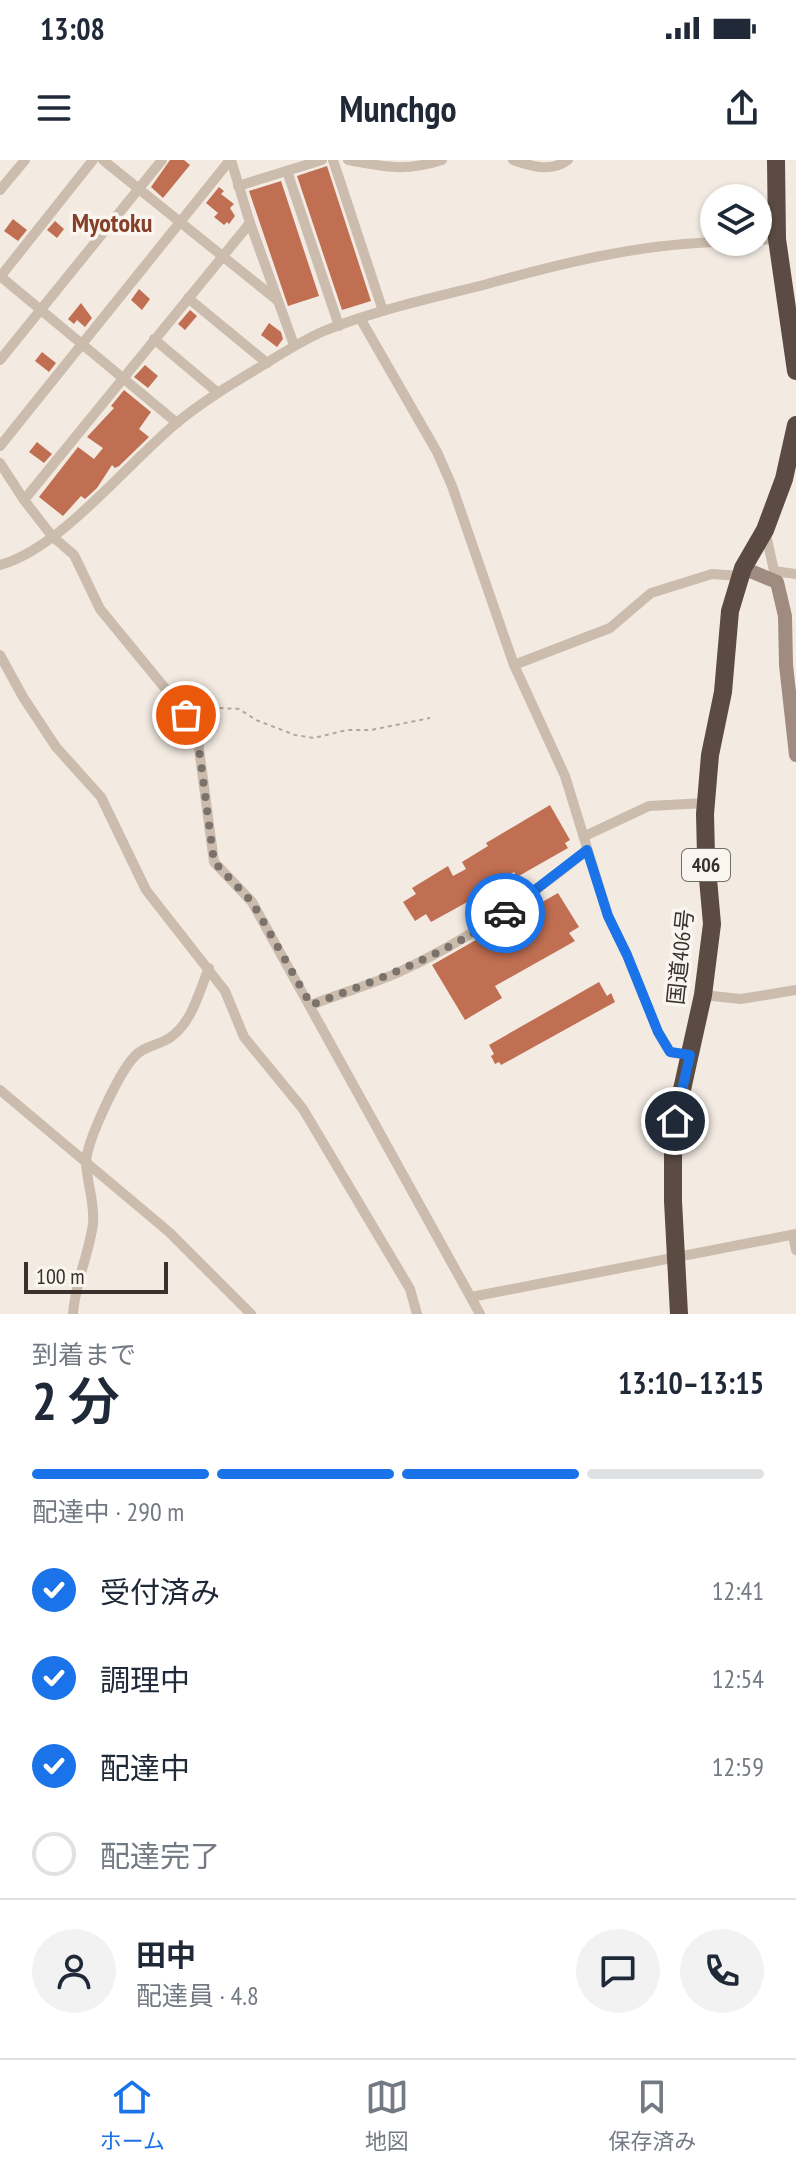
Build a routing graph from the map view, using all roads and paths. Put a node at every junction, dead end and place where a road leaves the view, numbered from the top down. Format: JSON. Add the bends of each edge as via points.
{"nodes":[{"id":1,"x":93,"y":160,"type":"edge"},
{"id":2,"x":103,"y":160,"type":"edge"},
{"id":3,"x":162,"y":160,"type":"edge"},
{"id":4,"x":231,"y":160,"type":"edge"},
{"id":5,"x":322,"y":160,"type":"edge"},
{"id":6,"x":333,"y":160,"type":"edge"},
{"id":7,"x":348,"y":160,"type":"edge"},
{"id":8,"x":442,"y":160,"type":"edge"},
{"id":9,"x":513,"y":160,"type":"edge"},
{"id":10,"x":568,"y":160,"type":"edge"},
{"id":11,"x":776,"y":160,"type":"edge"},
{"id":12,"x":21,"y":161,"type":"edge"},
{"id":13,"x":287,"y":171,"type":"junction"},
{"id":14,"x":238,"y":186,"type":"junction"},
{"id":15,"x":139,"y":188,"type":"junction"},
{"id":16,"x":0,"y":190,"type":"edge"},
{"id":17,"x":772,"y":200,"type":"edge"},
{"id":18,"x":180,"y":222,"type":"junction"},
{"id":19,"x":250,"y":223,"type":"junction"},
{"id":20,"x":700,"y":243,"type":"edge"},
{"id":21,"x":772,"y":248,"type":"edge"},
{"id":22,"x":223,"y":257,"type":"junction"},
{"id":23,"x":0,"y":276,"type":"edge"},
{"id":24,"x":790,"y":290,"type":"edge"},
{"id":25,"x":188,"y":298,"type":"junction"},
{"id":26,"x":277,"y":300,"type":"junction"},
{"id":27,"x":42,"y":309,"type":"junction"},
{"id":28,"x":383,"y":311,"type":"junction"},
{"id":29,"x":360,"y":318,"type":"junction"},
{"id":30,"x":339,"y":326,"type":"junction"},
{"id":31,"x":154,"y":339,"type":"junction"},
{"id":32,"x":83,"y":343,"type":"junction"},
{"id":33,"x":294,"y":345,"type":"junction"},
{"id":34,"x":0,"y":360,"type":"edge"},
{"id":35,"x":267,"y":363,"type":"junction"},
{"id":36,"x":796,"y":371,"type":"edge"},
{"id":37,"x":123,"y":376,"type":"junction"},
{"id":38,"x":217,"y":392,"type":"junction"},
{"id":39,"x":177,"y":423,"type":"junction"},
{"id":40,"x":796,"y":425,"type":"edge"},
{"id":41,"x":0,"y":446,"type":"edge"},
{"id":42,"x":0,"y":463,"type":"edge"},
{"id":43,"x":24,"y":500,"type":"junction"},
{"id":44,"x":765,"y":530,"type":"junction"},
{"id":45,"x":52,"y":536,"type":"junction"},
{"id":46,"x":0,"y":565,"type":"edge"},
{"id":47,"x":742,"y":572,"type":"junction"},
{"id":48,"x":796,"y":574,"type":"edge"},
{"id":49,"x":776,"y":576,"type":"junction"},
{"id":50,"x":0,"y":655,"type":"edge"},
{"id":51,"x":791,"y":664,"type":"edge"},
{"id":52,"x":514,"y":665,"type":"junction"},
{"id":53,"x":186,"y":715,"type":"junction"},
{"id":54,"x":430,"y":718,"type":"dead end"},
{"id":55,"x":796,"y":755,"type":"edge"},
{"id":56,"x":706,"y":803,"type":"junction"},
{"id":57,"x":585,"y":836,"type":"junction"},
{"id":58,"x":587,"y":850,"type":"junction"},
{"id":59,"x":209,"y":968,"type":"junction"},
{"id":60,"x":796,"y":990,"type":"edge"},
{"id":61,"x":703,"y":995,"type":"junction"},
{"id":62,"x":311,"y":1005,"type":"junction"},
{"id":63,"x":690,"y":1055,"type":"junction"},
{"id":64,"x":0,"y":1090,"type":"edge"},
{"id":65,"x":86,"y":1160,"type":"junction"},
{"id":66,"x":795,"y":1235,"type":"edge"},
{"id":67,"x":796,"y":1250,"type":"edge"},
{"id":68,"x":677,"y":1257,"type":"junction"},
{"id":69,"x":471,"y":1297,"type":"junction"},
{"id":70,"x":73,"y":1314,"type":"edge"},
{"id":71,"x":251,"y":1314,"type":"edge"},
{"id":72,"x":417,"y":1314,"type":"edge"},
{"id":73,"x":480,"y":1314,"type":"edge"},
{"id":74,"x":679,"y":1314,"type":"edge"}],
"edges":[{"from":1,"to":23,"type":"street"},
{"from":2,"to":15,"type":"street"},
{"from":3,"to":15,"type":"street"},
{"from":4,"to":14,"type":"street"},
{"from":4,"to":18,"type":"street"},
{"from":5,"to":13,"type":"street"},
{"from":6,"to":28,"type":"street"},
{"from":7,"to":8,"type":"street","via":[[394,168]]},
{"from":9,"to":10,"type":"street","via":[[541,168]]},
{"from":11,"to":17,"type":"highway"},
{"from":12,"to":16,"type":"street"},
{"from":13,"to":14,"type":"street"},
{"from":13,"to":30,"type":"street"},
{"from":14,"to":19,"type":"street"},
{"from":15,"to":18,"type":"street"},
{"from":15,"to":27,"type":"street"},
{"from":18,"to":22,"type":"street"},
{"from":18,"to":32,"type":"street"},
{"from":19,"to":22,"type":"street"},
{"from":19,"to":26,"type":"street"},
{"from":20,"to":28,"type":"street","via":[[569,261]]},
{"from":21,"to":24,"type":"highway"},
{"from":22,"to":25,"type":"street"},
{"from":22,"to":26,"type":"street"},
{"from":23,"to":27,"type":"street"},
{"from":24,"to":36,"type":"highway"},
{"from":25,"to":31,"type":"street"},
{"from":25,"to":35,"type":"street"},
{"from":26,"to":33,"type":"street"},
{"from":27,"to":32,"type":"street"},
{"from":27,"to":34,"type":"street"},
{"from":28,"to":29,"type":"street"},
{"from":29,"to":30,"type":"street"},
{"from":29,"to":52,"type":"street","via":[[437,452]]},
{"from":30,"to":33,"type":"street"},
{"from":31,"to":37,"type":"street"},
{"from":31,"to":38,"type":"street"},
{"from":32,"to":37,"type":"street"},
{"from":32,"to":41,"type":"street"},
{"from":33,"to":35,"type":"street"},
{"from":35,"to":38,"type":"street"},
{"from":37,"to":39,"type":"street"},
{"from":37,"to":43,"type":"street"},
{"from":38,"to":39,"type":"street"},
{"from":39,"to":45,"type":"street"},
{"from":40,"to":44,"type":"highway","name":"国道406号","number":"406"},
{"from":42,"to":43,"type":"street"},
{"from":43,"to":45,"type":"street"},
{"from":44,"to":47,"type":"highway","name":"国道406号","number":"406"},
{"from":44,"to":49,"type":"street"},
{"from":45,"to":46,"type":"street"},
{"from":45,"to":53,"type":"street","via":[[74,555],[100,609]]},
{"from":47,"to":49,"type":"street"},
{"from":47,"to":52,"type":"street","via":[[685,580],[651,593],[610,628]]},
{"from":47,"to":56,"type":"highway","name":"国道406号","number":"406","via":[[730,611]]},
{"from":48,"to":49,"type":"street"},
{"from":49,"to":51,"type":"street"},
{"from":50,"to":59,"type":"street","via":[[56,747],[101,797],[146,890]]},
{"from":51,"to":55,"type":"street"},
{"from":52,"to":57,"type":"street","via":[[565,776]]},
{"from":53,"to":54,"type":"path","via":[[239,709],[256,720],[314,738]]},
{"from":53,"to":62,"type":"street","via":[[196,726],[214,862],[252,902]]},
{"from":56,"to":57,"type":"street","via":[[649,806]]},
{"from":56,"to":61,"type":"highway","name":"国道406号","number":"406","via":[[712,924]]},
{"from":57,"to":58,"type":"street"},
{"from":58,"to":62,"type":"street","via":[[486,926],[397,973]]},
{"from":58,"to":63,"type":"street","via":[[608,916],[658,1032],[670,1052]]},
{"from":59,"to":65,"type":"street","via":[[187,1022],[171,1038],[136,1054],[114,1085]]},
{"from":59,"to":72,"type":"street","via":[[244,1037],[303,1109],[369,1218],[410,1289]]},
{"from":60,"to":61,"type":"street","via":[[741,999]]},
{"from":61,"to":63,"type":"highway","name":"国道406号","number":"406"},
{"from":62,"to":69,"type":"street"},
{"from":63,"to":68,"type":"highway","name":"国道406号","number":"406","via":[[675,1121]]},
{"from":64,"to":65,"type":"street"},
{"from":65,"to":70,"type":"street","via":[[93,1224]]},
{"from":65,"to":71,"type":"street"},
{"from":66,"to":67,"type":"street"},
{"from":66,"to":68,"type":"street"},
{"from":68,"to":69,"type":"street"},
{"from":68,"to":74,"type":"highway","name":"国道406号","number":"406"},
{"from":69,"to":73,"type":"street"}]}
